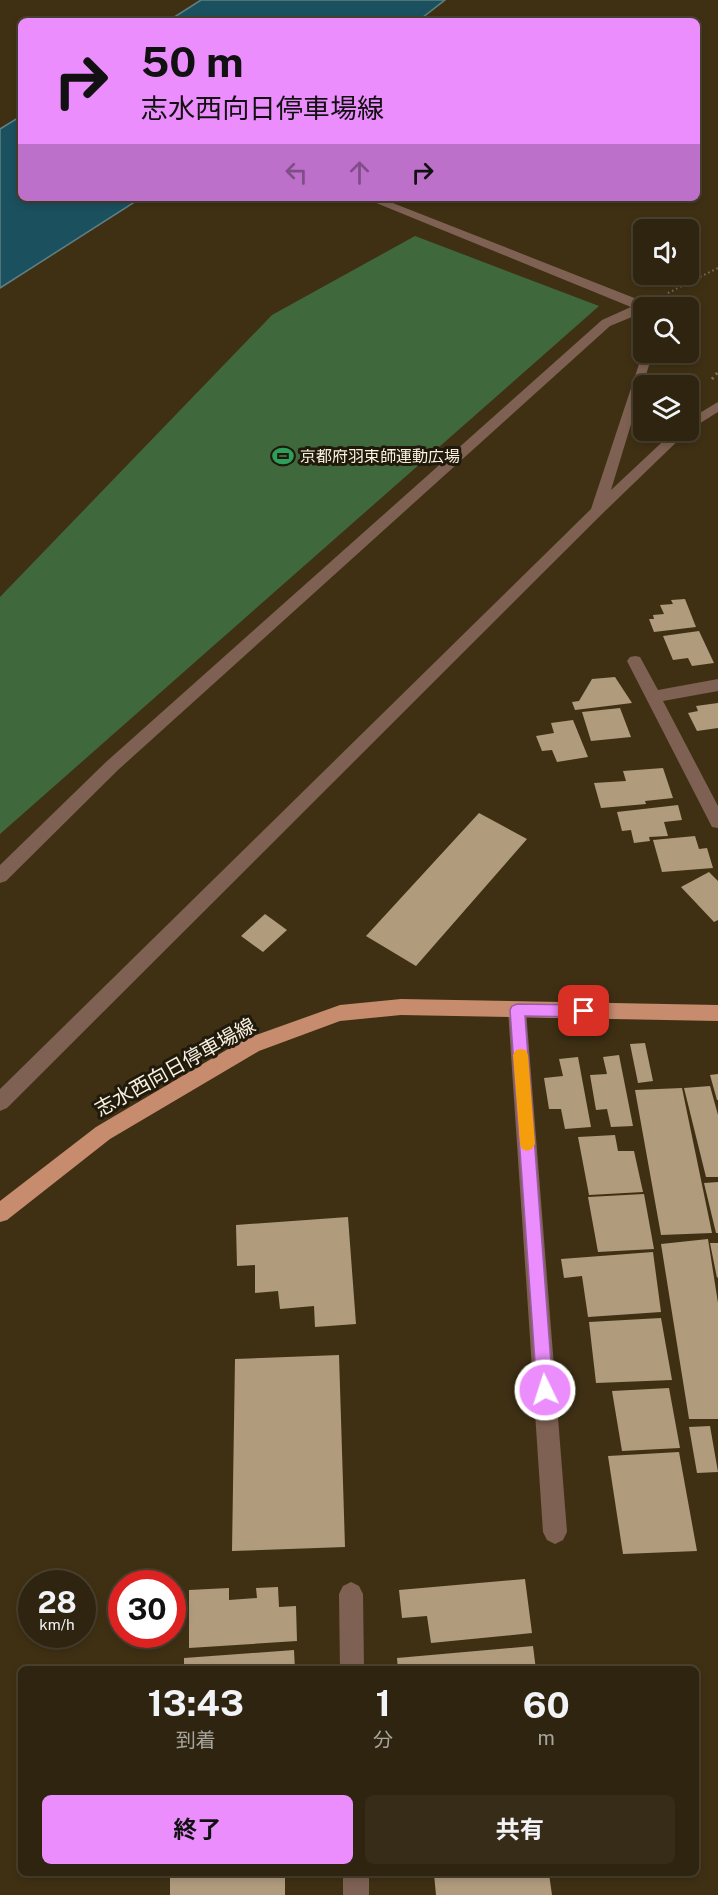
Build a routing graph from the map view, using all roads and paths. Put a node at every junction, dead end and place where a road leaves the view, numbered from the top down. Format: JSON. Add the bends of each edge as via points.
{"nodes":[{"id":1,"x":378,"y":201,"type":"edge"},
{"id":2,"x":718,"y":268,"type":"edge"},
{"id":3,"x":663,"y":297,"type":"edge"},
{"id":4,"x":633,"y":303,"type":"edge"},
{"id":5,"x":633,"y":311,"type":"edge"},
{"id":6,"x":644,"y":363,"type":"edge"},
{"id":7,"x":718,"y":406,"type":"edge"},
{"id":8,"x":699,"y":419,"type":"edge"},
{"id":9,"x":671,"y":441,"type":"edge"},
{"id":10,"x":597,"y":511,"type":"junction"},
{"id":11,"x":635,"y":661,"type":"dead end"},
{"id":12,"x":718,"y":685,"type":"edge"},
{"id":13,"x":653,"y":697,"type":"junction"},
{"id":14,"x":718,"y":822,"type":"edge"},
{"id":15,"x":0,"y":876,"type":"edge"},
{"id":16,"x":517,"y":1010,"type":"junction"},
{"id":17,"x":718,"y":1012,"type":"edge"},
{"id":18,"x":0,"y":1102,"type":"edge"},
{"id":19,"x":0,"y":1213,"type":"edge"},
{"id":20,"x":555,"y":1532,"type":"dead end"},
{"id":21,"x":351,"y":1594,"type":"dead end"},
{"id":22,"x":352,"y":1666,"type":"edge"},
{"id":23,"x":356,"y":1876,"type":"edge"},
{"id":24,"x":356,"y":1895,"type":"edge"}],
"edges":[{"from":1,"to":4,"type":"street"},
{"from":2,"to":3,"type":"path"},
{"from":5,"to":15,"type":"street","via":[[606,322],[120,758]]},
{"from":6,"to":10,"type":"street"},
{"from":7,"to":8,"type":"street"},
{"from":9,"to":10,"type":"street"},
{"from":10,"to":18,"type":"street"},
{"from":11,"to":13,"type":"street"},
{"from":12,"to":13,"type":"street"},
{"from":13,"to":14,"type":"street"},
{"from":16,"to":17,"type":"main road","name":"志水西向日停車場線"},
{"from":16,"to":19,"type":"main road","name":"志水西向日停車場線","via":[[401,1007],[340,1013],[252,1045],[103,1132]]},
{"from":16,"to":20,"type":"street"},
{"from":21,"to":22,"type":"street"},
{"from":23,"to":24,"type":"street"}]}
